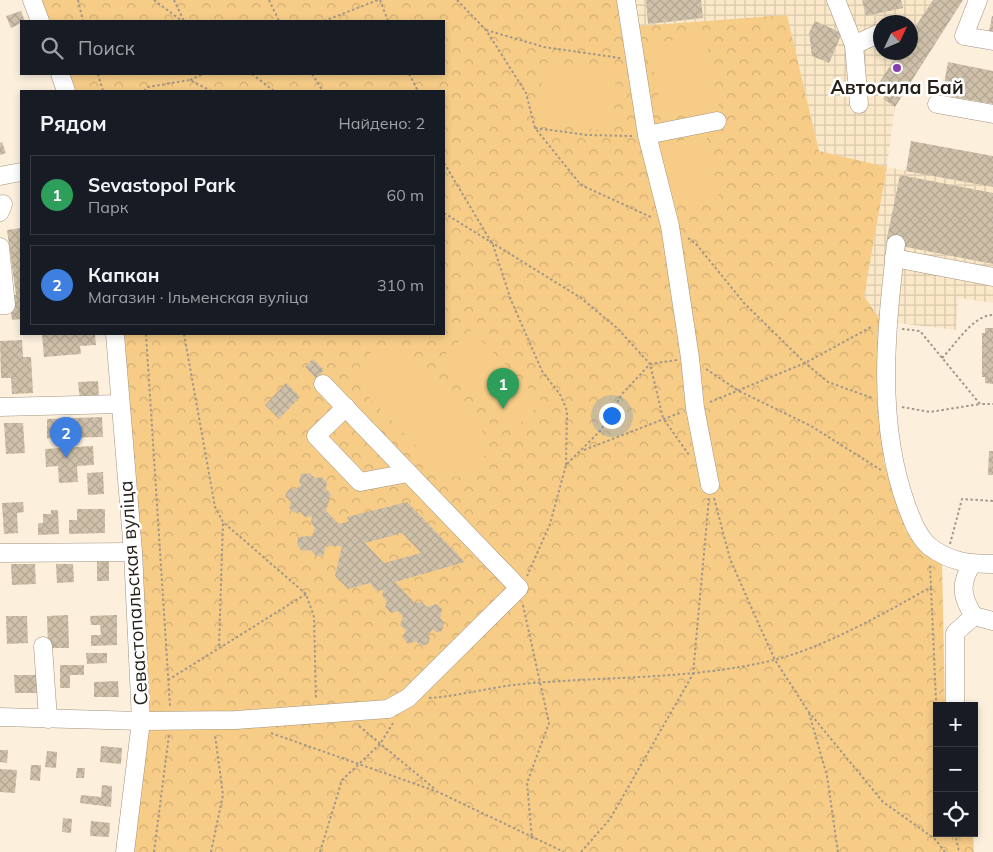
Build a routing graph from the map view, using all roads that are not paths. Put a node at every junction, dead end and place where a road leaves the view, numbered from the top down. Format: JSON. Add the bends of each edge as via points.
{"nodes":[{"id":1,"x":32,"y":0,"type":"edge"},
{"id":2,"x":626,"y":0,"type":"edge"},
{"id":3,"x":836,"y":0,"type":"edge"},
{"id":4,"x":978,"y":0,"type":"edge"},
{"id":5,"x":40,"y":20,"type":"edge"},
{"id":6,"x":873,"y":36,"type":"edge"},
{"id":7,"x":993,"y":41,"type":"edge"},
{"id":8,"x":854,"y":45,"type":"junction"},
{"id":9,"x":60,"y":75,"type":"edge"},
{"id":10,"x":66,"y":90,"type":"edge"},
{"id":11,"x":859,"y":104,"type":"dead end"},
{"id":12,"x":938,"y":104,"type":"dead end"},
{"id":13,"x":993,"y":114,"type":"edge"},
{"id":14,"x":717,"y":121,"type":"dead end"},
{"id":15,"x":647,"y":135,"type":"junction"},
{"id":16,"x":20,"y":172,"type":"edge"},
{"id":17,"x":0,"y":176,"type":"edge"},
{"id":18,"x":0,"y":247,"type":"edge"},
{"id":19,"x":993,"y":278,"type":"edge"},
{"id":20,"x":0,"y":305,"type":"edge"},
{"id":21,"x":115,"y":335,"type":"edge"},
{"id":22,"x":323,"y":384,"type":"dead end"},
{"id":23,"x":120,"y":404,"type":"junction"},
{"id":24,"x":0,"y":407,"type":"edge"},
{"id":25,"x":346,"y":408,"type":"junction"},
{"id":26,"x":408,"y":473,"type":"junction"},
{"id":27,"x":710,"y":485,"type":"road end"},
{"id":28,"x":133,"y":552,"type":"junction"},
{"id":29,"x":0,"y":553,"type":"edge"},
{"id":30,"x":972,"y":564,"type":"junction"},
{"id":31,"x":993,"y":564,"type":"edge"},
{"id":32,"x":974,"y":616,"type":"junction"},
{"id":33,"x":993,"y":621,"type":"edge"},
{"id":34,"x":43,"y":646,"type":"dead end"},
{"id":35,"x":955,"y":702,"type":"edge"},
{"id":36,"x":0,"y":717,"type":"edge"},
{"id":37,"x":48,"y":719,"type":"junction"},
{"id":38,"x":141,"y":721,"type":"junction"},
{"id":39,"x":125,"y":852,"type":"edge"}],
"edges":[{"from":1,"to":5,"type":"street"},
{"from":2,"to":15,"type":"street"},
{"from":3,"to":8,"type":"street"},
{"from":4,"to":7,"type":"street","via":[[964,36]]},
{"from":6,"to":8,"type":"street"},
{"from":8,"to":11,"type":"street"},
{"from":9,"to":10,"type":"street"},
{"from":12,"to":13,"type":"street"},
{"from":14,"to":15,"type":"street"},
{"from":15,"to":27,"type":"street","via":[[670,226],[695,408]]},
{"from":16,"to":17,"type":"street"},
{"from":18,"to":20,"type":"street","via":[[6,305]]},
{"from":19,"to":30,"type":"street","via":[[895,251],[888,327],[888,402],[891,453],[897,480],[912,521],[929,545],[964,564]]},
{"from":21,"to":23,"type":"street","name":"Севастопальская вуліца"},
{"from":22,"to":25,"type":"street"},
{"from":23,"to":24,"type":"street"},
{"from":23,"to":28,"type":"street","name":"Севастопальская вуліца"},
{"from":25,"to":26,"type":"street"},
{"from":25,"to":26,"type":"street","via":[[316,436],[360,482]]},
{"from":26,"to":38,"type":"street","via":[[519,588],[408,698],[388,709],[214,721]]},
{"from":28,"to":29,"type":"street"},
{"from":28,"to":38,"type":"street","name":"Севастопальская вуліца"},
{"from":30,"to":31,"type":"street"},
{"from":30,"to":32,"type":"street","via":[[965,575],[963,593]]},
{"from":32,"to":33,"type":"street"},
{"from":32,"to":35,"type":"street","via":[[954,633]]},
{"from":34,"to":37,"type":"street"},
{"from":36,"to":37,"type":"street"},
{"from":37,"to":38,"type":"street"},
{"from":38,"to":39,"type":"street","name":"Севастопальская вуліца"}]}
